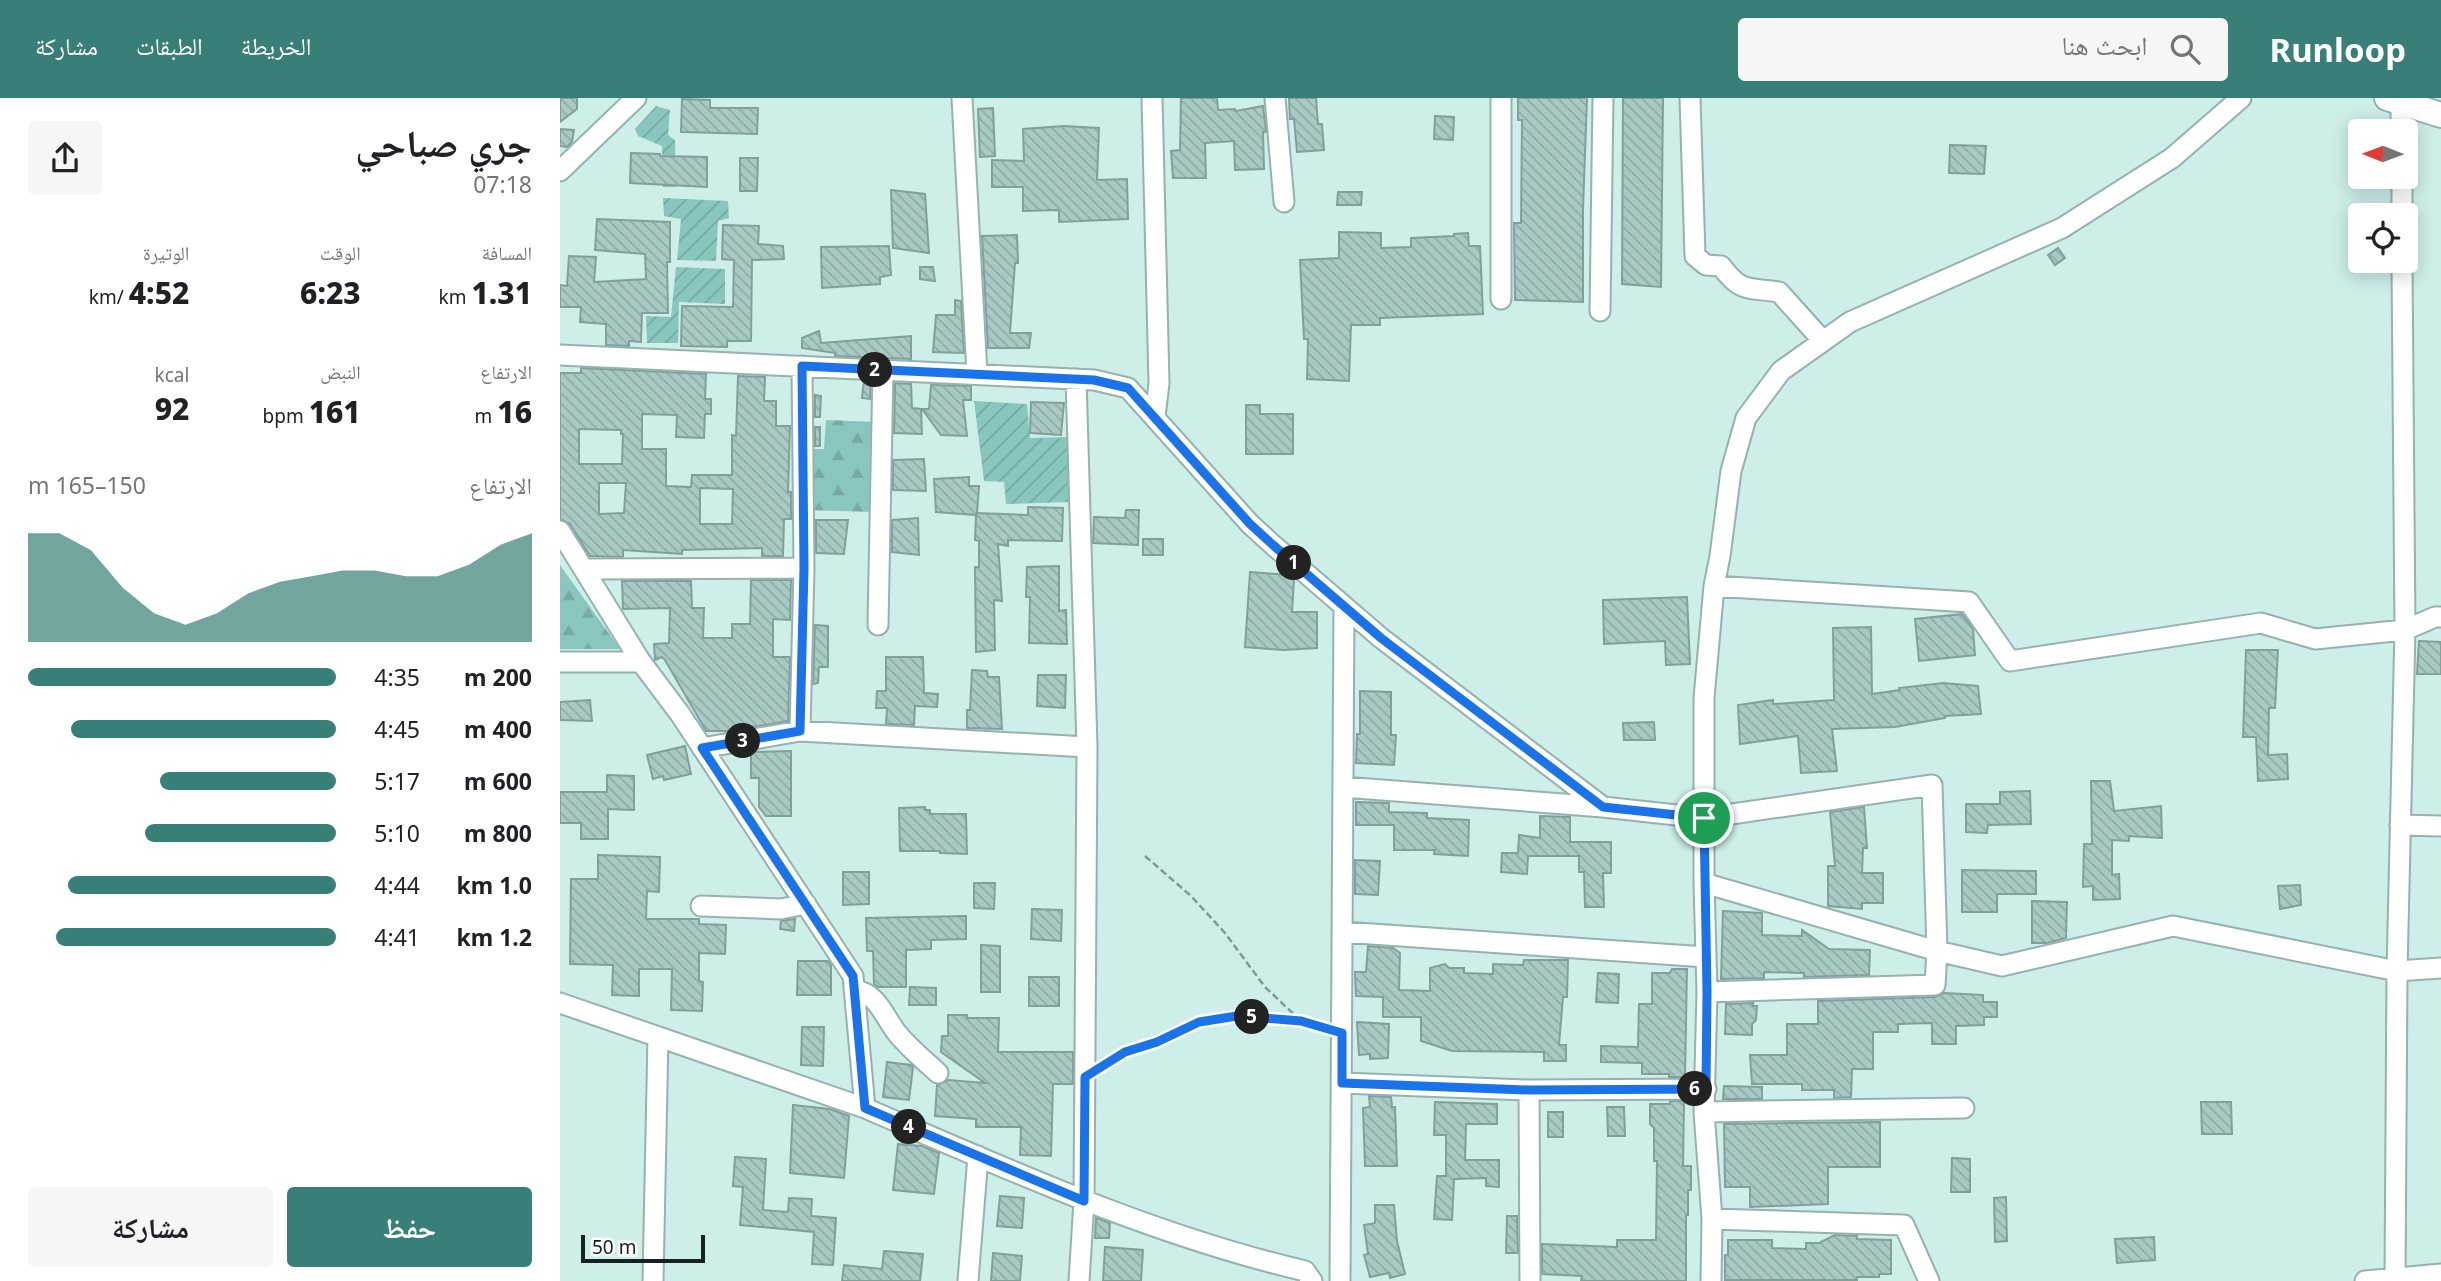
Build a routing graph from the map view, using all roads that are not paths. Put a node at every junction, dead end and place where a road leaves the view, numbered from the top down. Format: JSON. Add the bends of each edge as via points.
{"nodes":[{"id":1,"x":636,"y":98,"type":"edge"},
{"id":2,"x":962,"y":98,"type":"edge"},
{"id":3,"x":1153,"y":98,"type":"edge"},
{"id":4,"x":1275,"y":98,"type":"edge"},
{"id":5,"x":1501,"y":98,"type":"edge"},
{"id":6,"x":1603,"y":98,"type":"edge"},
{"id":7,"x":1690,"y":98,"type":"edge"},
{"id":8,"x":2241,"y":98,"type":"edge"},
{"id":9,"x":2394,"y":100,"type":"edge"},
{"id":10,"x":2441,"y":115,"type":"edge"},
{"id":11,"x":2399,"y":119,"type":"edge"},
{"id":12,"x":560,"y":171,"type":"edge"},
{"id":13,"x":1284,"y":202,"type":"dead end"},
{"id":14,"x":2402,"y":273,"type":"edge"},
{"id":15,"x":1501,"y":299,"type":"dead end"},
{"id":16,"x":1600,"y":311,"type":"dead end"},
{"id":17,"x":1823,"y":341,"type":"junction"},
{"id":18,"x":560,"y":355,"type":"edge"},
{"id":19,"x":802,"y":366,"type":"junction"},
{"id":20,"x":883,"y":370,"type":"junction"},
{"id":21,"x":977,"y":374,"type":"junction"},
{"id":22,"x":1076,"y":379,"type":"junction"},
{"id":23,"x":1155,"y":418,"type":"junction"},
{"id":24,"x":560,"y":531,"type":"edge"},
{"id":25,"x":804,"y":568,"type":"junction"},
{"id":26,"x":585,"y":569,"type":"junction"},
{"id":27,"x":1714,"y":586,"type":"junction"},
{"id":28,"x":1344,"y":607,"type":"junction"},
{"id":29,"x":2441,"y":617,"type":"edge"},
{"id":30,"x":878,"y":625,"type":"dead end"},
{"id":31,"x":2405,"y":630,"type":"junction"},
{"id":32,"x":560,"y":662,"type":"edge"},
{"id":33,"x":641,"y":662,"type":"junction"},
{"id":34,"x":800,"y":731,"type":"junction"},
{"id":35,"x":1087,"y":747,"type":"junction"},
{"id":36,"x":702,"y":748,"type":"junction"},
{"id":37,"x":1343,"y":787,"type":"junction"},
{"id":38,"x":1603,"y":807,"type":"junction"},
{"id":39,"x":1704,"y":818,"type":"junction"},
{"id":40,"x":2400,"y":825,"type":"junction"},
{"id":41,"x":2441,"y":826,"type":"edge"},
{"id":42,"x":1704,"y":883,"type":"junction"},
{"id":43,"x":806,"y":904,"type":"junction"},
{"id":44,"x":701,"y":906,"type":"dead end"},
{"id":45,"x":1343,"y":932,"type":"junction"},
{"id":46,"x":1937,"y":951,"type":"junction"},
{"id":47,"x":1706,"y":957,"type":"junction"},
{"id":48,"x":2441,"y":968,"type":"edge"},
{"id":49,"x":2397,"y":971,"type":"junction"},
{"id":50,"x":854,"y":990,"type":"junction"},
{"id":51,"x":1707,"y":992,"type":"junction"},
{"id":52,"x":560,"y":1003,"type":"edge"},
{"id":53,"x":658,"y":1037,"type":"junction"},
{"id":54,"x":938,"y":1073,"type":"dead end"},
{"id":55,"x":1342,"y":1083,"type":"junction"},
{"id":56,"x":1706,"y":1089,"type":"junction"},
{"id":57,"x":1529,"y":1090,"type":"junction"},
{"id":58,"x":865,"y":1108,"type":"junction"},
{"id":59,"x":1964,"y":1108,"type":"dead end"},
{"id":60,"x":1704,"y":1112,"type":"junction"},
{"id":61,"x":978,"y":1156,"type":"junction"},
{"id":62,"x":1084,"y":1201,"type":"junction"},
{"id":63,"x":1712,"y":1219,"type":"junction"},
{"id":64,"x":2441,"y":1274,"type":"edge"},
{"id":65,"x":2395,"y":1280,"type":"edge"},
{"id":66,"x":653,"y":1281,"type":"edge"},
{"id":67,"x":968,"y":1281,"type":"edge"},
{"id":68,"x":1079,"y":1281,"type":"edge"},
{"id":69,"x":1311,"y":1281,"type":"edge"},
{"id":70,"x":1340,"y":1281,"type":"edge"},
{"id":71,"x":1530,"y":1281,"type":"edge"},
{"id":72,"x":1711,"y":1281,"type":"edge"},
{"id":73,"x":1929,"y":1281,"type":"edge"},
{"id":74,"x":2365,"y":1281,"type":"edge"}],
"edges":[{"from":1,"to":12,"type":"street"},
{"from":2,"to":21,"type":"street"},
{"from":3,"to":23,"type":"street","via":[[1159,383]]},
{"from":4,"to":13,"type":"street"},
{"from":5,"to":15,"type":"street"},
{"from":6,"to":16,"type":"street"},
{"from":7,"to":17,"type":"street","via":[[1695,256],[1706,265],[1721,266],[1738,285],[1779,292]]},
{"from":8,"to":17,"type":"street","via":[[2172,158],[2062,228],[1850,322]]},
{"from":9,"to":10,"type":"main road"},
{"from":9,"to":11,"type":"street"},
{"from":14,"to":31,"type":"street"},
{"from":17,"to":27,"type":"street","via":[[1781,371],[1746,418],[1731,471]]},
{"from":18,"to":19,"type":"street"},
{"from":19,"to":20,"type":"street"},
{"from":19,"to":25,"type":"street"},
{"from":20,"to":21,"type":"street"},
{"from":20,"to":30,"type":"street"},
{"from":21,"to":22,"type":"street"},
{"from":22,"to":23,"type":"street","via":[[1128,388]]},
{"from":22,"to":35,"type":"street"},
{"from":23,"to":28,"type":"street","via":[[1250,524]]},
{"from":24,"to":26,"type":"street"},
{"from":25,"to":26,"type":"street"},
{"from":25,"to":34,"type":"street"},
{"from":26,"to":33,"type":"street"},
{"from":27,"to":31,"type":"street","via":[[1969,602],[2010,661],[2260,623],[2315,639]]},
{"from":27,"to":39,"type":"street","via":[[1703,698]]},
{"from":28,"to":37,"type":"street"},
{"from":28,"to":38,"type":"street"},
{"from":29,"to":31,"type":"street"},
{"from":31,"to":40,"type":"street"},
{"from":32,"to":33,"type":"street"},
{"from":33,"to":36,"type":"street"},
{"from":34,"to":35,"type":"street"},
{"from":34,"to":36,"type":"street"},
{"from":35,"to":62,"type":"street"},
{"from":36,"to":43,"type":"street"},
{"from":37,"to":38,"type":"street"},
{"from":37,"to":45,"type":"street"},
{"from":38,"to":39,"type":"street"},
{"from":39,"to":42,"type":"street"},
{"from":39,"to":46,"type":"street","via":[[1932,785]]},
{"from":40,"to":41,"type":"street"},
{"from":40,"to":49,"type":"street"},
{"from":42,"to":46,"type":"street"},
{"from":42,"to":47,"type":"street"},
{"from":43,"to":44,"type":"street","via":[[781,909]]},
{"from":43,"to":50,"type":"street","via":[[853,976]]},
{"from":45,"to":47,"type":"street"},
{"from":45,"to":55,"type":"street"},
{"from":46,"to":49,"type":"street","via":[[2002,966],[2173,926]]},
{"from":46,"to":51,"type":"street","via":[[1935,985]]},
{"from":47,"to":51,"type":"street"},
{"from":48,"to":49,"type":"street"},
{"from":49,"to":65,"type":"street"},
{"from":50,"to":54,"type":"street","via":[[872,997],[895,1032]]},
{"from":50,"to":58,"type":"street"},
{"from":51,"to":56,"type":"street"},
{"from":52,"to":53,"type":"street"},
{"from":53,"to":58,"type":"street"},
{"from":53,"to":66,"type":"street"},
{"from":55,"to":57,"type":"street"},
{"from":55,"to":70,"type":"street"},
{"from":56,"to":57,"type":"street"},
{"from":56,"to":60,"type":"street"},
{"from":57,"to":71,"type":"street"},
{"from":58,"to":61,"type":"street"},
{"from":59,"to":60,"type":"street"},
{"from":60,"to":63,"type":"street"},
{"from":61,"to":62,"type":"street"},
{"from":61,"to":67,"type":"street"},
{"from":62,"to":68,"type":"street"},
{"from":62,"to":69,"type":"street","via":[[1243,1256],[1305,1271]]},
{"from":63,"to":72,"type":"street"},
{"from":63,"to":73,"type":"street","via":[[1904,1225]]},
{"from":64,"to":65,"type":"street"},
{"from":65,"to":74,"type":"street"}]}
